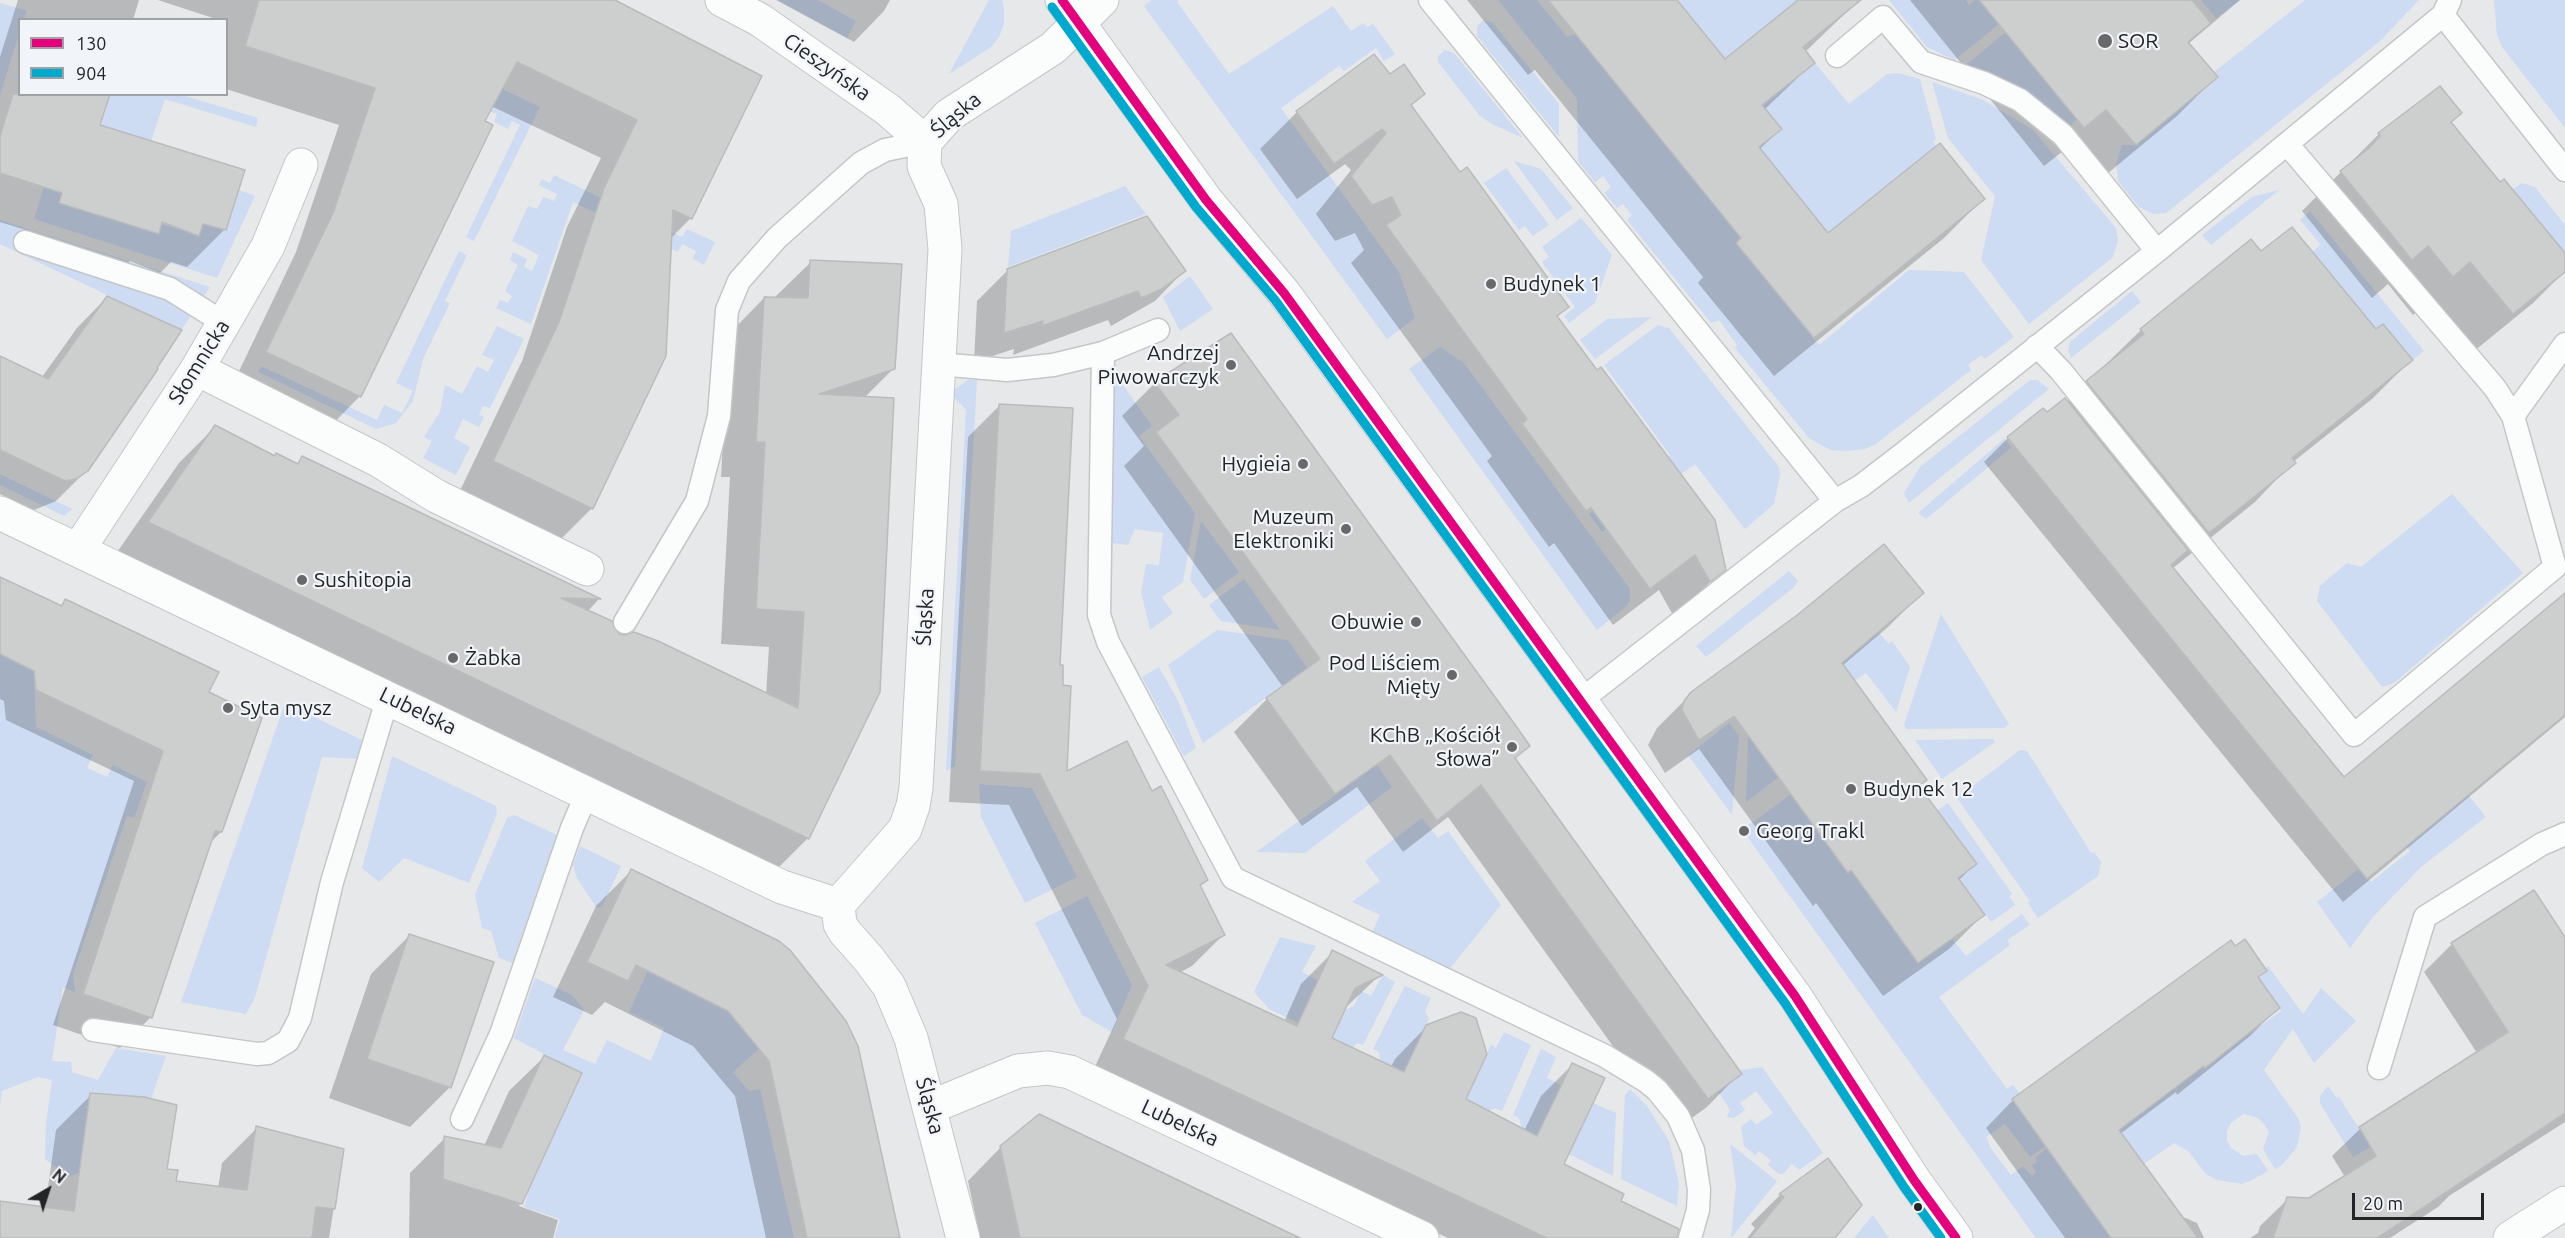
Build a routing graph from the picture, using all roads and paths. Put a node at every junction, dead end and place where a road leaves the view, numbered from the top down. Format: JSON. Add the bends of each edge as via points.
{"nodes":[{"id":1,"x":722,"y":0,"type":"edge"},
{"id":2,"x":1102,"y":0,"type":"edge"},
{"id":3,"x":1430,"y":0,"type":"edge"},
{"id":4,"x":2446,"y":8,"type":"edge"},
{"id":5,"x":1071,"y":12,"type":"edge"},
{"id":6,"x":1837,"y":56,"type":"dead end"},
{"id":7,"x":925,"y":142,"type":"junction"},
{"id":8,"x":2287,"y":144,"type":"junction"},
{"id":9,"x":302,"y":165,"type":"dead end"},
{"id":10,"x":2565,"y":170,"type":"edge"},
{"id":11,"x":25,"y":242,"type":"dead end"},
{"id":12,"x":2157,"y":251,"type":"junction"},
{"id":13,"x":224,"y":323,"type":"junction"},
{"id":14,"x":1158,"y":330,"type":"dead end"},
{"id":15,"x":2565,"y":344,"type":"edge"},
{"id":16,"x":2037,"y":345,"type":"junction"},
{"id":17,"x":1103,"y":353,"type":"junction"},
{"id":18,"x":939,"y":364,"type":"junction"},
{"id":19,"x":196,"y":369,"type":"junction"},
{"id":20,"x":2513,"y":416,"type":"junction"},
{"id":21,"x":1835,"y":501,"type":"junction"},
{"id":22,"x":0,"y":513,"type":"edge"},
{"id":23,"x":78,"y":550,"type":"junction"},
{"id":24,"x":2560,"y":568,"type":"edge"},
{"id":25,"x":587,"y":569,"type":"dead end"},
{"id":26,"x":625,"y":622,"type":"dead end"},
{"id":27,"x":388,"y":696,"type":"junction"},
{"id":28,"x":1580,"y":701,"type":"junction"},
{"id":29,"x":587,"y":793,"type":"junction"},
{"id":30,"x":2565,"y":834,"type":"edge"},
{"id":31,"x":838,"y":905,"type":"junction"},
{"id":32,"x":93,"y":1030,"type":"dead end"},
{"id":33,"x":2379,"y":1068,"type":"dead end"},
{"id":34,"x":931,"y":1107,"type":"junction"},
{"id":35,"x":462,"y":1119,"type":"dead end"},
{"id":36,"x":2565,"y":1203,"type":"edge"},
{"id":37,"x":963,"y":1238,"type":"edge"},
{"id":38,"x":1422,"y":1238,"type":"edge"},
{"id":39,"x":1690,"y":1238,"type":"edge"},
{"id":40,"x":1956,"y":1238,"type":"edge"},
{"id":41,"x":2510,"y":1238,"type":"edge"}],
"edges":[{"from":1,"to":7,"type":"street","name":"Cieszyńska","via":[[760,20],[877,102]]},
{"from":2,"to":5,"type":"street","name":"Śląska"},
{"from":3,"to":21,"type":"lane"},
{"from":4,"to":8,"type":"lane"},
{"from":4,"to":10,"type":"lane"},
{"from":5,"to":7,"type":"street","name":"Śląska","via":[[1053,48],[949,115]]},
{"from":5,"to":28,"type":"street","via":[[1206,200],[1284,293]]},
{"from":6,"to":12,"type":"lane","via":[[1883,17],[1921,63],[1984,83],[2020,100],[2069,142]]},
{"from":7,"to":18,"type":"street","name":"Śląska","via":[[927,177],[942,204],[945,249]]},
{"from":7,"to":26,"type":"lane","via":[[885,150],[861,163],[777,238],[739,281],[728,310],[719,416],[697,501]]},
{"from":8,"to":12,"type":"lane"},
{"from":8,"to":20,"type":"lane","via":[[2495,388]]},
{"from":9,"to":13,"type":"street","name":"Słomnicka","via":[[268,246]]},
{"from":11,"to":13,"type":"lane","via":[[170,289]]},
{"from":12,"to":16,"type":"lane"},
{"from":13,"to":19,"type":"street","name":"Słomnicka"},
{"from":14,"to":17,"type":"lane"},
{"from":15,"to":20,"type":"lane"},
{"from":16,"to":21,"type":"lane","via":[[1904,453]]},
{"from":16,"to":24,"type":"lane","via":[[2354,735]]},
{"from":17,"to":18,"type":"lane","via":[[1082,361],[1029,369]]},
{"from":17,"to":39,"type":"lane","via":[[1099,615],[1108,642],[1233,879],[1612,1059],[1646,1081],[1673,1110],[1693,1150],[1699,1190]]},
{"from":18,"to":31,"type":"street","name":"Śląska","via":[[913,806],[904,828]]},
{"from":19,"to":23,"type":"street","name":"Słomnicka"},
{"from":19,"to":25,"type":"street","via":[[378,460],[436,496]]},
{"from":20,"to":24,"type":"lane"},
{"from":21,"to":28,"type":"lane"},
{"from":22,"to":23,"type":"street","name":"Lubelska"},
{"from":23,"to":27,"type":"street","name":"Lubelska"},
{"from":27,"to":29,"type":"street","name":"Lubelska"},
{"from":27,"to":32,"type":"lane","via":[[332,882],[300,1018],[288,1041],[268,1053],[257,1054]]},
{"from":28,"to":40,"type":"street","via":[[1795,996]]},
{"from":29,"to":31,"type":"street","name":"Lubelska","via":[[782,887]]},
{"from":29,"to":35,"type":"lane","via":[[501,1034]]},
{"from":30,"to":33,"type":"lane","via":[[2542,844],[2425,917]]},
{"from":31,"to":34,"type":"street","name":"Śląska","via":[[840,924],[879,972],[897,1004]]},
{"from":34,"to":37,"type":"street","name":"Śląska"},
{"from":34,"to":38,"type":"street","name":"Lubelska","via":[[1018,1071],[1048,1068],[1070,1072]]},
{"from":36,"to":41,"type":"street"}]}
